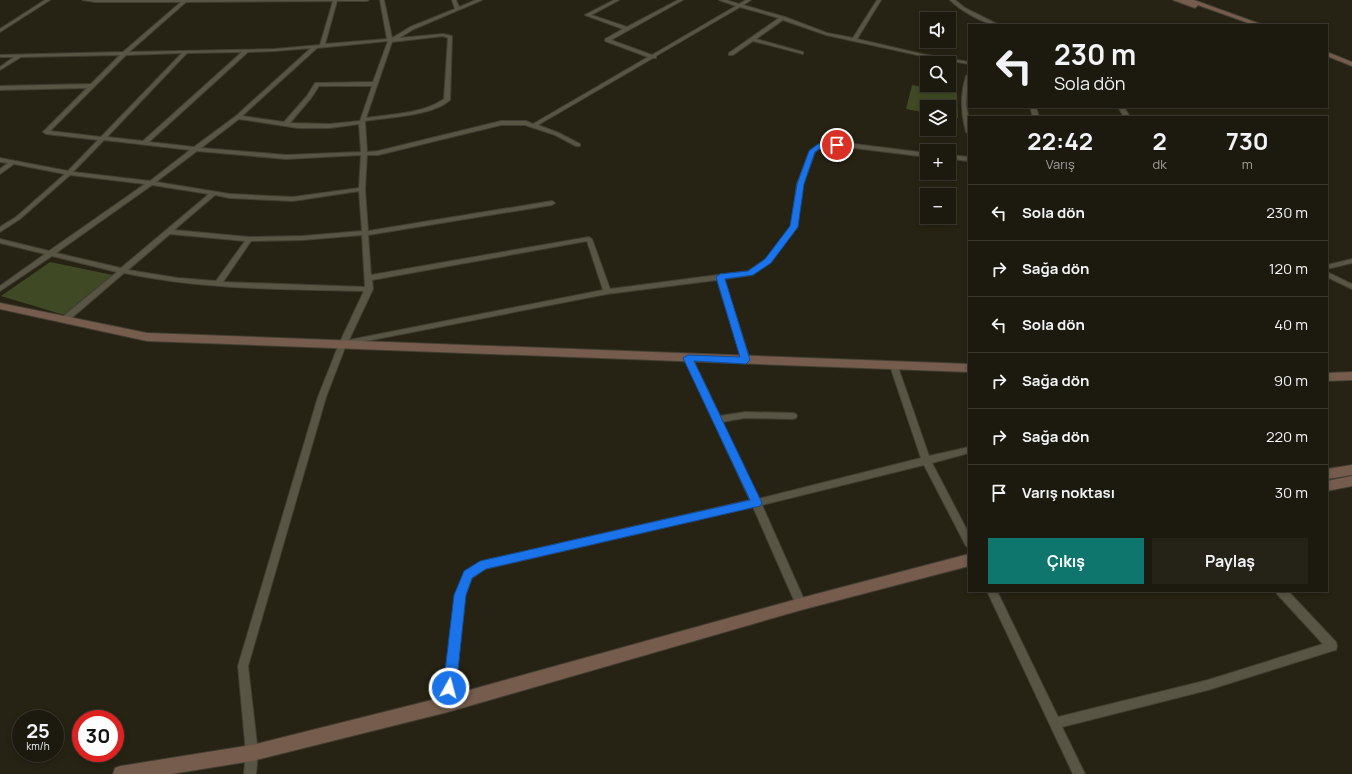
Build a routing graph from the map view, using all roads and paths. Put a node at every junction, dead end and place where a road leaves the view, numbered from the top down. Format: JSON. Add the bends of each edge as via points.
{"nodes":[{"id":1,"x":48,"y":0,"type":"edge"},
{"id":2,"x":84,"y":0,"type":"edge"},
{"id":3,"x":248,"y":0,"type":"edge"},
{"id":4,"x":291,"y":0,"type":"edge"},
{"id":5,"x":367,"y":0,"type":"edge"},
{"id":6,"x":382,"y":0,"type":"edge"},
{"id":7,"x":454,"y":0,"type":"edge"},
{"id":8,"x":480,"y":0,"type":"edge"},
{"id":9,"x":618,"y":0,"type":"edge"},
{"id":10,"x":681,"y":0,"type":"edge"},
{"id":11,"x":721,"y":0,"type":"edge"},
{"id":12,"x":749,"y":0,"type":"edge"},
{"id":13,"x":879,"y":0,"type":"edge"},
{"id":14,"x":952,"y":0,"type":"edge"},
{"id":15,"x":1176,"y":0,"type":"edge"},
{"id":16,"x":1188,"y":0,"type":"edge"},
{"id":17,"x":96,"y":1,"type":"edge"},
{"id":18,"x":186,"y":1,"type":"edge"},
{"id":19,"x":334,"y":1,"type":"junction"},
{"id":20,"x":739,"y":5,"type":"junction"},
{"id":21,"x":457,"y":9,"type":"junction"},
{"id":22,"x":783,"y":18,"type":"junction"},
{"id":23,"x":995,"y":24,"type":"edge"},
{"id":24,"x":1246,"y":24,"type":"edge"},
{"id":25,"x":1257,"y":24,"type":"edge"},
{"id":26,"x":627,"y":29,"type":"junction"},
{"id":27,"x":0,"y":31,"type":"edge"},
{"id":28,"x":753,"y":39,"type":"junction"},
{"id":29,"x":855,"y":39,"type":"junction"},
{"id":30,"x":390,"y":41,"type":"junction"},
{"id":31,"x":322,"y":46,"type":"junction"},
{"id":32,"x":315,"y":47,"type":"junction"},
{"id":33,"x":247,"y":50,"type":"junction"},
{"id":34,"x":1328,"y":50,"type":"edge"},
{"id":35,"x":186,"y":52,"type":"junction"},
{"id":36,"x":125,"y":53,"type":"junction"},
{"id":37,"x":801,"y":53,"type":"dead end"},
{"id":38,"x":731,"y":54,"type":"dead end"},
{"id":39,"x":1328,"y":54,"type":"edge"},
{"id":40,"x":0,"y":56,"type":"edge"},
{"id":41,"x":19,"y":56,"type":"junction"},
{"id":42,"x":654,"y":57,"type":"junction"},
{"id":43,"x":1352,"y":60,"type":"edge"},
{"id":44,"x":968,"y":63,"type":"edge"},
{"id":45,"x":1352,"y":64,"type":"edge"},
{"id":46,"x":0,"y":69,"type":"edge"},
{"id":47,"x":968,"y":83,"type":"edge"},
{"id":48,"x":375,"y":84,"type":"junction"},
{"id":49,"x":92,"y":86,"type":"junction"},
{"id":50,"x":0,"y":88,"type":"edge"},
{"id":51,"x":966,"y":96,"type":"edge"},
{"id":52,"x":238,"y":117,"type":"junction"},
{"id":53,"x":362,"y":121,"type":"junction"},
{"id":54,"x":286,"y":124,"type":"junction"},
{"id":55,"x":534,"y":126,"type":"junction"},
{"id":56,"x":968,"y":128,"type":"edge"},
{"id":57,"x":101,"y":138,"type":"junction"},
{"id":58,"x":145,"y":143,"type":"junction"},
{"id":59,"x":578,"y":145,"type":"dead end"},
{"id":60,"x":194,"y":149,"type":"junction"},
{"id":61,"x":920,"y":153,"type":"edge"},
{"id":62,"x":364,"y":155,"type":"junction"},
{"id":63,"x":956,"y":158,"type":"edge"},
{"id":64,"x":968,"y":159,"type":"edge"},
{"id":65,"x":0,"y":160,"type":"edge"},
{"id":66,"x":13,"y":162,"type":"junction"},
{"id":67,"x":0,"y":172,"type":"edge"},
{"id":68,"x":69,"y":173,"type":"junction"},
{"id":69,"x":151,"y":183,"type":"junction"},
{"id":70,"x":362,"y":189,"type":"junction"},
{"id":71,"x":214,"y":193,"type":"junction"},
{"id":72,"x":552,"y":203,"type":"dead end"},
{"id":73,"x":0,"y":230,"type":"edge"},
{"id":74,"x":169,"y":232,"type":"junction"},
{"id":75,"x":366,"y":232,"type":"junction"},
{"id":76,"x":249,"y":239,"type":"junction"},
{"id":77,"x":0,"y":241,"type":"edge"},
{"id":78,"x":51,"y":253,"type":"junction"},
{"id":79,"x":1352,"y":261,"type":"edge"},
{"id":80,"x":1328,"y":267,"type":"edge"},
{"id":81,"x":123,"y":271,"type":"junction"},
{"id":82,"x":1328,"y":275,"type":"edge"},
{"id":83,"x":720,"y":277,"type":"junction"},
{"id":84,"x":368,"y":278,"type":"junction"},
{"id":85,"x":218,"y":283,"type":"junction"},
{"id":86,"x":1352,"y":287,"type":"edge"},
{"id":87,"x":0,"y":289,"type":"edge"},
{"id":88,"x":369,"y":289,"type":"junction"},
{"id":89,"x":607,"y":292,"type":"junction"},
{"id":90,"x":0,"y":306,"type":"edge"},
{"id":91,"x":64,"y":320,"type":"junction"},
{"id":92,"x":343,"y":344,"type":"junction"},
{"id":93,"x":688,"y":358,"type":"junction"},
{"id":94,"x":746,"y":360,"type":"junction"},
{"id":95,"x":894,"y":366,"type":"junction"},
{"id":96,"x":968,"y":368,"type":"edge"},
{"id":97,"x":1352,"y":376,"type":"edge"},
{"id":98,"x":1328,"y":377,"type":"edge"},
{"id":99,"x":793,"y":416,"type":"dead end"},
{"id":100,"x":717,"y":420,"type":"junction"},
{"id":101,"x":968,"y":450,"type":"edge"},
{"id":102,"x":926,"y":460,"type":"junction"},
{"id":103,"x":1352,"y":470,"type":"edge"},
{"id":104,"x":1328,"y":474,"type":"edge"},
{"id":105,"x":1352,"y":480,"type":"edge"},
{"id":106,"x":1328,"y":486,"type":"edge"},
{"id":107,"x":756,"y":503,"type":"junction"},
{"id":108,"x":968,"y":541,"type":"edge"},
{"id":109,"x":968,"y":560,"type":"edge"},
{"id":110,"x":992,"y":592,"type":"edge"},
{"id":111,"x":1282,"y":592,"type":"edge"},
{"id":112,"x":801,"y":604,"type":"junction"},
{"id":113,"x":448,"y":704,"type":"junction"},
{"id":114,"x":1055,"y":723,"type":"junction"},
{"id":115,"x":252,"y":753,"type":"junction"},
{"id":116,"x":121,"y":774,"type":"edge"},
{"id":117,"x":250,"y":774,"type":"edge"},
{"id":118,"x":1079,"y":774,"type":"edge"}],
"edges":[{"from":1,"to":27,"type":"street"},
{"from":2,"to":17,"type":"street"},
{"from":3,"to":4,"type":"street"},
{"from":3,"to":18,"type":"street"},
{"from":4,"to":19,"type":"street"},
{"from":5,"to":19,"type":"street"},
{"from":6,"to":30,"type":"street"},
{"from":7,"to":21,"type":"street"},
{"from":8,"to":21,"type":"street"},
{"from":9,"to":26,"type":"street","via":[[587,15]]},
{"from":10,"to":26,"type":"street"},
{"from":11,"to":20,"type":"street"},
{"from":12,"to":20,"type":"street"},
{"from":13,"to":29,"type":"street"},
{"from":14,"to":23,"type":"street","via":[[962,9]]},
{"from":15,"to":24,"type":"street"},
{"from":16,"to":25,"type":"street"},
{"from":17,"to":18,"type":"street"},
{"from":18,"to":36,"type":"street"},
{"from":19,"to":31,"type":"street"},
{"from":20,"to":22,"type":"street"},
{"from":20,"to":42,"type":"street"},
{"from":21,"to":30,"type":"street","via":[[412,28]]},
{"from":22,"to":28,"type":"street"},
{"from":22,"to":29,"type":"street","via":[[826,34]]},
{"from":26,"to":42,"type":"street","via":[[607,40]]},
{"from":28,"to":37,"type":"street"},
{"from":28,"to":38,"type":"street"},
{"from":29,"to":44,"type":"street"},
{"from":30,"to":31,"type":"street"},
{"from":30,"to":48,"type":"street"},
{"from":30,"to":53,"type":"street","via":[[442,35],[450,37],[447,100],[443,104],[427,109]]},
{"from":31,"to":32,"type":"street"},
{"from":32,"to":33,"type":"street"},
{"from":32,"to":52,"type":"street"},
{"from":33,"to":35,"type":"street"},
{"from":33,"to":58,"type":"street"},
{"from":34,"to":43,"type":"street"},
{"from":35,"to":36,"type":"street"},
{"from":35,"to":57,"type":"street"},
{"from":36,"to":41,"type":"street"},
{"from":36,"to":49,"type":"street"},
{"from":39,"to":45,"type":"street"},
{"from":40,"to":41,"type":"street"},
{"from":41,"to":46,"type":"street"},
{"from":42,"to":55,"type":"street"},
{"from":47,"to":51,"type":"street"},
{"from":48,"to":53,"type":"street"},
{"from":48,"to":54,"type":"street","via":[[317,84]]},
{"from":49,"to":50,"type":"street"},
{"from":49,"to":57,"type":"street","via":[[46,132]]},
{"from":51,"to":56,"type":"street","via":[[964,113]]},
{"from":52,"to":54,"type":"street"},
{"from":52,"to":60,"type":"street"},
{"from":53,"to":54,"type":"street","via":[[330,126]]},
{"from":53,"to":62,"type":"street"},
{"from":55,"to":59,"type":"street"},
{"from":55,"to":62,"type":"street","via":[[526,123],[501,124],[414,146]]},
{"from":57,"to":58,"type":"street"},
{"from":57,"to":68,"type":"street"},
{"from":58,"to":60,"type":"street"},
{"from":60,"to":62,"type":"street","via":[[286,157]]},
{"from":60,"to":69,"type":"street"},
{"from":61,"to":83,"type":"street","via":[[820,146],[812,151],[800,184],[794,227],[779,247],[768,261],[750,273]]},
{"from":62,"to":70,"type":"street"},
{"from":63,"to":64,"type":"street"},
{"from":65,"to":66,"type":"street"},
{"from":66,"to":67,"type":"street"},
{"from":66,"to":68,"type":"street"},
{"from":68,"to":69,"type":"street"},
{"from":68,"to":73,"type":"street","via":[[18,218]]},
{"from":69,"to":71,"type":"street"},
{"from":69,"to":78,"type":"street"},
{"from":70,"to":71,"type":"street","via":[[293,199]]},
{"from":70,"to":75,"type":"street"},
{"from":71,"to":74,"type":"street"},
{"from":72,"to":75,"type":"street"},
{"from":74,"to":76,"type":"street"},
{"from":74,"to":81,"type":"street"},
{"from":75,"to":76,"type":"street","via":[[304,238]]},
{"from":75,"to":84,"type":"street"},
{"from":76,"to":85,"type":"street"},
{"from":77,"to":78,"type":"street"},
{"from":78,"to":81,"type":"street"},
{"from":78,"to":87,"type":"street"},
{"from":79,"to":80,"type":"street"},
{"from":81,"to":85,"type":"street","via":[[176,280]]},
{"from":81,"to":91,"type":"street"},
{"from":82,"to":86,"type":"street"},
{"from":83,"to":89,"type":"street"},
{"from":83,"to":94,"type":"street"},
{"from":84,"to":88,"type":"street"},
{"from":84,"to":89,"type":"street","via":[[589,239]]},
{"from":85,"to":88,"type":"street"},
{"from":88,"to":92,"type":"street"},
{"from":89,"to":92,"type":"street"},
{"from":90,"to":91,"type":"street"},
{"from":91,"to":92,"type":"street","via":[[147,337]]},
{"from":92,"to":93,"type":"street"},
{"from":92,"to":115,"type":"street","via":[[322,397],[243,666]]},
{"from":93,"to":94,"type":"street"},
{"from":93,"to":100,"type":"street"},
{"from":94,"to":95,"type":"street"},
{"from":95,"to":96,"type":"street"},
{"from":95,"to":102,"type":"street"},
{"from":97,"to":98,"type":"street"},
{"from":99,"to":100,"type":"street","via":[[745,416]]},
{"from":100,"to":107,"type":"street"},
{"from":101,"to":102,"type":"street"},
{"from":102,"to":107,"type":"street"},
{"from":102,"to":108,"type":"street"},
{"from":103,"to":104,"type":"street"},
{"from":105,"to":106,"type":"street"},
{"from":107,"to":112,"type":"street"},
{"from":107,"to":113,"type":"street","via":[[478,568],[468,575],[460,595]]},
{"from":109,"to":112,"type":"street"},
{"from":110,"to":114,"type":"street"},
{"from":111,"to":114,"type":"street","via":[[1332,646],[1208,685]]},
{"from":112,"to":113,"type":"street"},
{"from":113,"to":115,"type":"street"},
{"from":114,"to":118,"type":"street"},
{"from":115,"to":116,"type":"street"},
{"from":115,"to":117,"type":"street"}]}
